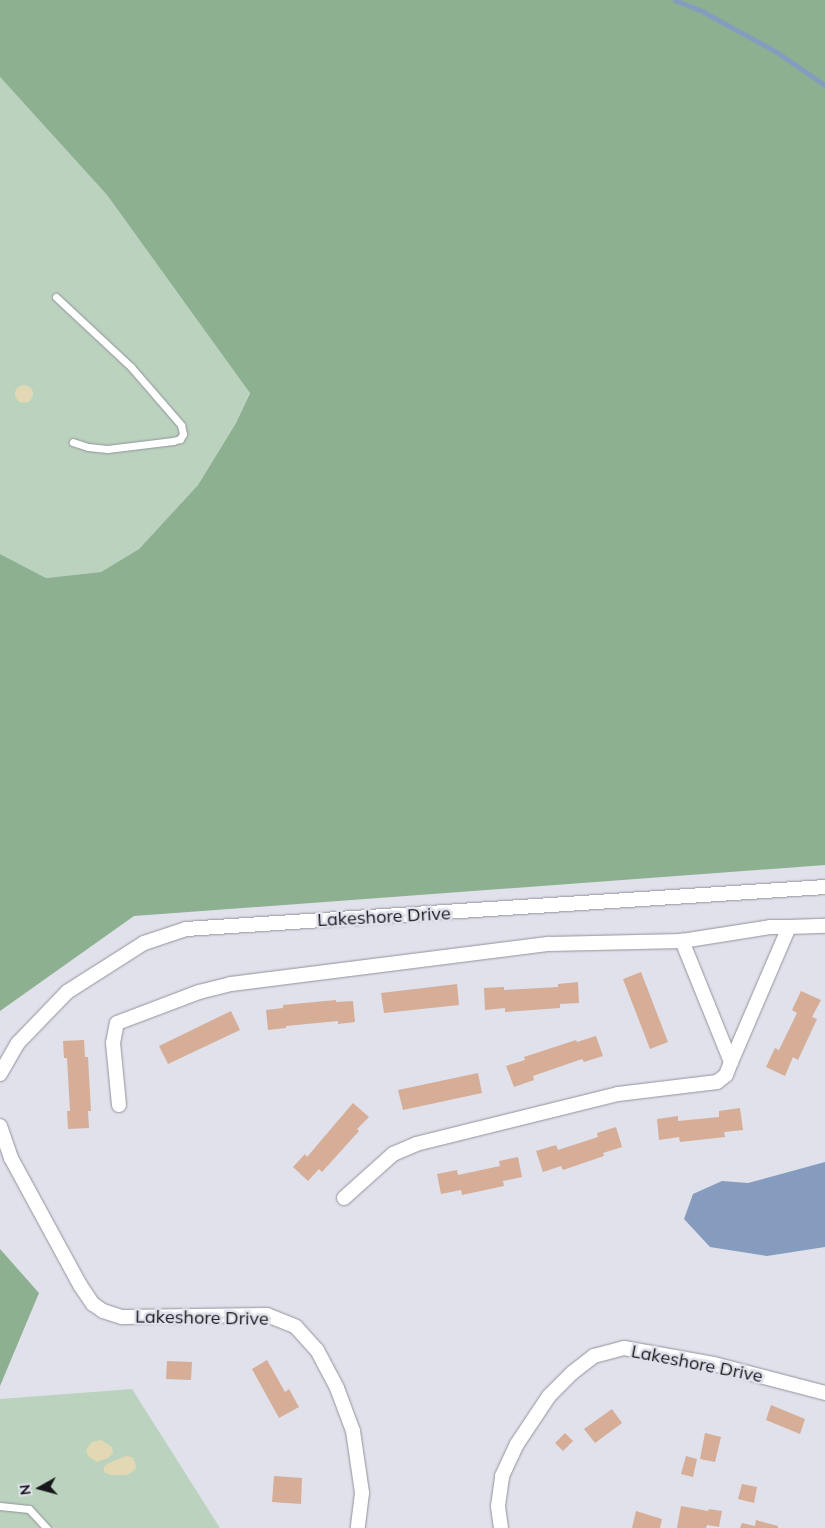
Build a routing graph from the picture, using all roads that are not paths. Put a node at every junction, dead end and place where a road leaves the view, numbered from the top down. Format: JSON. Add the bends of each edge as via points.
{"nodes":[{"id":1,"x":56,"y":296,"type":"dead end"},
{"id":2,"x":73,"y":442,"type":"dead end"},
{"id":3,"x":825,"y":887,"type":"edge"},
{"id":4,"x":789,"y":926,"type":"junction"},
{"id":5,"x":825,"y":926,"type":"edge"},
{"id":6,"x":682,"y":941,"type":"junction"},
{"id":7,"x":731,"y":1062,"type":"junction"},
{"id":8,"x":0,"y":1074,"type":"edge"},
{"id":9,"x":119,"y":1105,"type":"dead end"},
{"id":10,"x":0,"y":1126,"type":"edge"},
{"id":11,"x":344,"y":1198,"type":"dead end"},
{"id":12,"x":825,"y":1393,"type":"edge"},
{"id":13,"x":0,"y":1506,"type":"edge"},
{"id":14,"x":47,"y":1528,"type":"edge"},
{"id":15,"x":358,"y":1528,"type":"edge"},
{"id":16,"x":501,"y":1528,"type":"edge"}],
"edges":[{"from":1,"to":2,"type":"lane","via":[[131,367],[181,425],[183,434],[173,442],[108,449]]},
{"from":3,"to":8,"type":"street","name":"Lakeshore Drive","via":[[186,929],[144,943],[67,992],[18,1043]]},
{"from":4,"to":5,"type":"street"},
{"from":4,"to":6,"type":"street"},
{"from":4,"to":7,"type":"street"},
{"from":6,"to":7,"type":"street"},
{"from":6,"to":9,"type":"street","via":[[549,944],[231,984],[199,992],[117,1023],[113,1043]]},
{"from":7,"to":11,"type":"street","via":[[726,1075],[717,1082],[618,1094],[416,1144],[393,1154]]},
{"from":10,"to":15,"type":"street","name":"Lakeshore Drive","via":[[12,1158],[80,1286],[93,1304],[103,1311],[122,1317],[267,1315],[296,1326],[317,1350],[338,1388],[352,1431],[362,1493]]},
{"from":12,"to":16,"type":"street","name":"Lakeshore Drive","via":[[714,1364],[624,1348],[594,1356],[550,1396],[517,1444],[502,1476],[498,1506]]},
{"from":13,"to":14,"type":"lane","via":[[29,1509]]}]}
